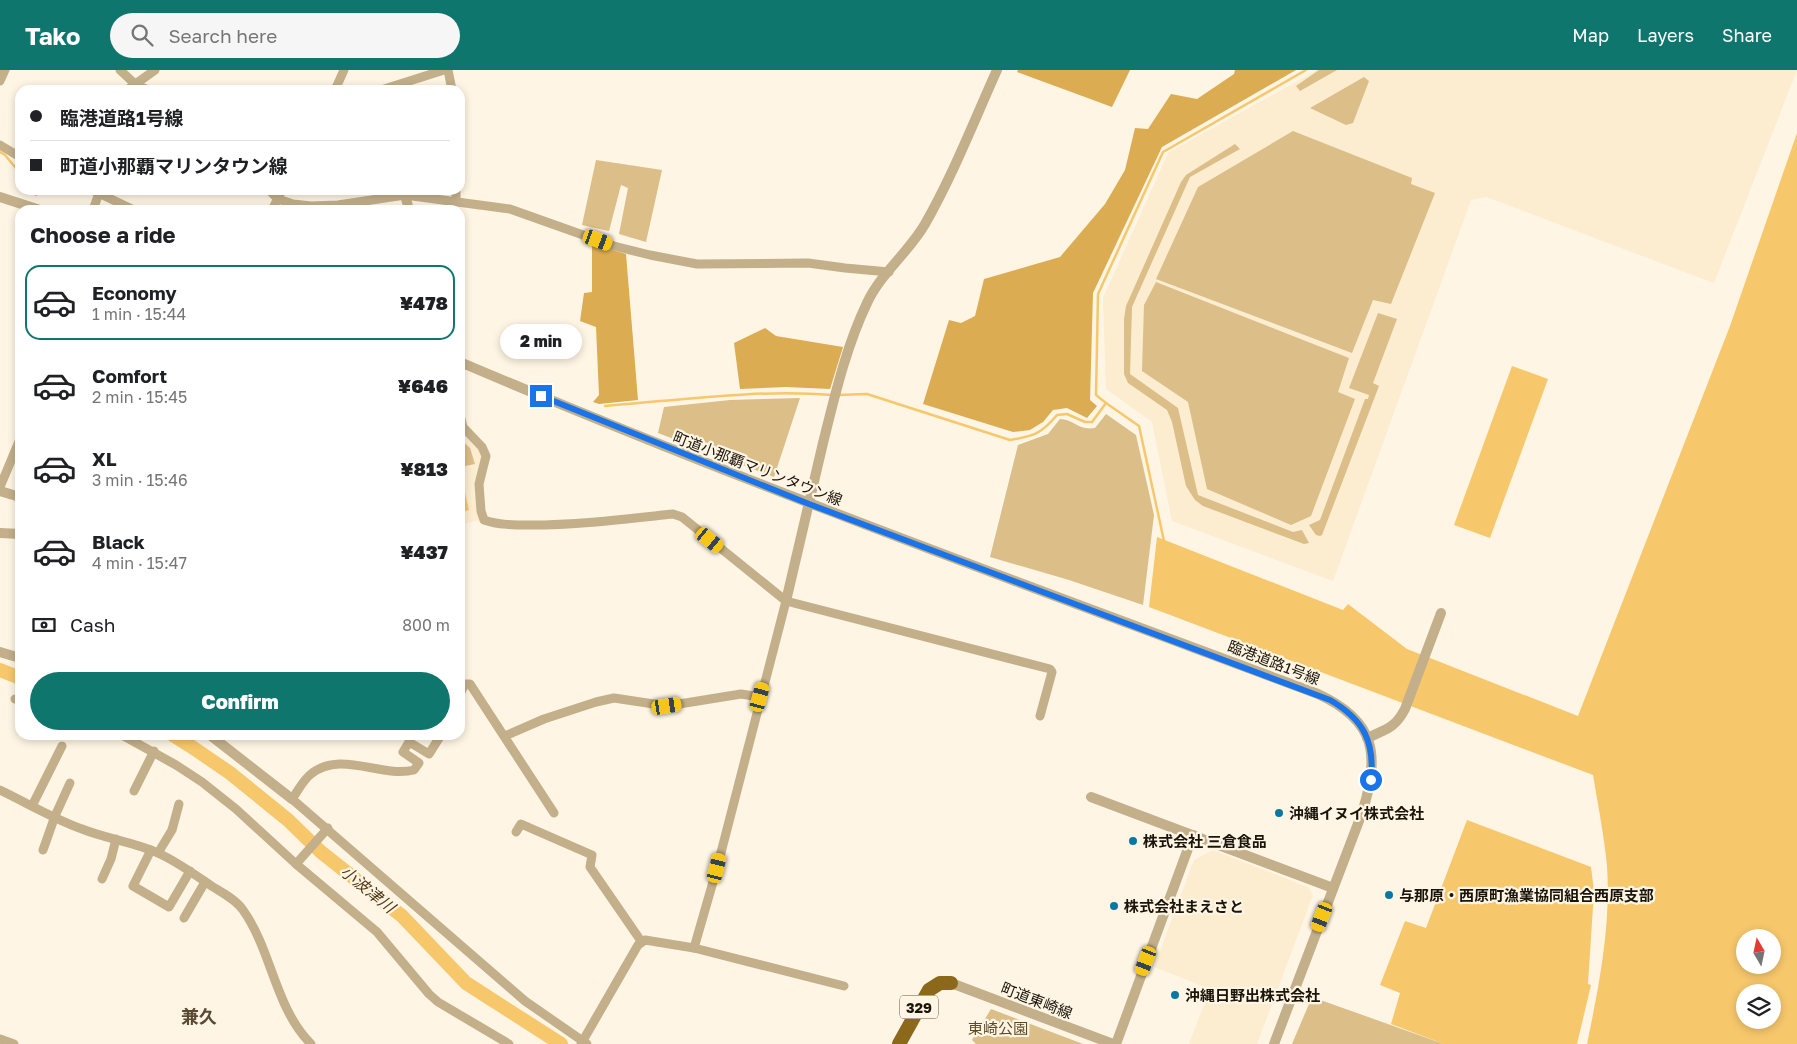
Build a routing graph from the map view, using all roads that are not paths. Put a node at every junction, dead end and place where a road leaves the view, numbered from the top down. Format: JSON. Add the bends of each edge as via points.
{"nodes":[{"id":1,"x":5,"y":70,"type":"edge"},
{"id":2,"x":120,"y":70,"type":"edge"},
{"id":3,"x":155,"y":70,"type":"edge"},
{"id":4,"x":344,"y":70,"type":"edge"},
{"id":5,"x":441,"y":70,"type":"edge"},
{"id":6,"x":997,"y":70,"type":"edge"},
{"id":7,"x":0,"y":81,"type":"edge"},
{"id":8,"x":130,"y":85,"type":"edge"},
{"id":9,"x":134,"y":85,"type":"edge"},
{"id":10,"x":337,"y":85,"type":"edge"},
{"id":11,"x":396,"y":85,"type":"edge"},
{"id":12,"x":451,"y":85,"type":"edge"},
{"id":13,"x":0,"y":145,"type":"edge"},
{"id":14,"x":15,"y":153,"type":"edge"},
{"id":15,"x":102,"y":195,"type":"edge"},
{"id":16,"x":274,"y":195,"type":"edge"},
{"id":17,"x":280,"y":195,"type":"edge"},
{"id":18,"x":405,"y":195,"type":"junction"},
{"id":19,"x":456,"y":195,"type":"edge"},
{"id":20,"x":0,"y":197,"type":"edge"},
{"id":21,"x":278,"y":200,"type":"junction"},
{"id":22,"x":456,"y":201,"type":"junction"},
{"id":23,"x":25,"y":205,"type":"edge"},
{"id":24,"x":123,"y":205,"type":"edge"},
{"id":25,"x":275,"y":205,"type":"edge"},
{"id":26,"x":301,"y":205,"type":"edge"},
{"id":27,"x":365,"y":205,"type":"edge"},
{"id":28,"x":408,"y":205,"type":"edge"},
{"id":29,"x":889,"y":272,"type":"junction"},
{"id":30,"x":465,"y":364,"type":"edge"},
{"id":31,"x":465,"y":429,"type":"edge"},
{"id":32,"x":15,"y":451,"type":"edge"},
{"id":33,"x":0,"y":487,"type":"edge"},
{"id":34,"x":0,"y":492,"type":"edge"},
{"id":35,"x":15,"y":496,"type":"edge"},
{"id":36,"x":809,"y":504,"type":"junction"},
{"id":37,"x":0,"y":533,"type":"edge"},
{"id":38,"x":15,"y":534,"type":"edge"},
{"id":39,"x":1049,"y":594,"type":"joint"},
{"id":40,"x":786,"y":601,"type":"junction"},
{"id":41,"x":1441,"y":613,"type":"dead end"},
{"id":42,"x":0,"y":652,"type":"edge"},
{"id":43,"x":15,"y":656,"type":"edge"},
{"id":44,"x":465,"y":684,"type":"edge"},
{"id":45,"x":760,"y":697,"type":"junction"},
{"id":46,"x":1040,"y":716,"type":"dead end"},
{"id":47,"x":505,"y":736,"type":"junction"},
{"id":48,"x":1367,"y":738,"type":"junction"},
{"id":49,"x":132,"y":740,"type":"edge"},
{"id":50,"x":216,"y":740,"type":"edge"},
{"id":51,"x":438,"y":740,"type":"edge"},
{"id":52,"x":62,"y":746,"type":"dead end"},
{"id":53,"x":154,"y":751,"type":"junction"},
{"id":54,"x":70,"y":783,"type":"dead end"},
{"id":55,"x":0,"y":790,"type":"edge"},
{"id":56,"x":134,"y":791,"type":"dead end"},
{"id":57,"x":1091,"y":797,"type":"dead end"},
{"id":58,"x":292,"y":799,"type":"junction"},
{"id":59,"x":179,"y":804,"type":"dead end"},
{"id":60,"x":32,"y":806,"type":"junction"},
{"id":61,"x":554,"y":814,"type":"dead end"},
{"id":62,"x":54,"y":816,"type":"junction"},
{"id":63,"x":325,"y":831,"type":"junction"},
{"id":64,"x":516,"y":832,"type":"dead end"},
{"id":65,"x":1194,"y":835,"type":"junction"},
{"id":66,"x":116,"y":839,"type":"junction"},
{"id":67,"x":42,"y":850,"type":"dead end"},
{"id":68,"x":154,"y":852,"type":"junction"},
{"id":69,"x":298,"y":863,"type":"junction"},
{"id":70,"x":190,"y":871,"type":"junction"},
{"id":71,"x":102,"y":879,"type":"dead end"},
{"id":72,"x":205,"y":882,"type":"junction"},
{"id":73,"x":1333,"y":888,"type":"junction"},
{"id":74,"x":184,"y":918,"type":"dead end"},
{"id":75,"x":641,"y":942,"type":"junction"},
{"id":76,"x":694,"y":948,"type":"junction"},
{"id":77,"x":951,"y":983,"type":"joint"},
{"id":78,"x":844,"y":986,"type":"dead end"},
{"id":79,"x":0,"y":1039,"type":"edge"},
{"id":80,"x":583,"y":1043,"type":"edge"},
{"id":81,"x":14,"y":1044,"type":"edge"},
{"id":82,"x":311,"y":1044,"type":"edge"},
{"id":83,"x":509,"y":1044,"type":"edge"},
{"id":84,"x":898,"y":1044,"type":"edge"},
{"id":85,"x":1114,"y":1044,"type":"edge"},
{"id":86,"x":1274,"y":1044,"type":"edge"}],
"edges":[{"from":1,"to":7,"type":"street"},
{"from":2,"to":8,"type":"street"},
{"from":3,"to":9,"type":"street"},
{"from":4,"to":10,"type":"street"},
{"from":5,"to":11,"type":"street"},
{"from":5,"to":12,"type":"street","via":[[448,70]]},
{"from":6,"to":29,"type":"street","via":[[925,224]]},
{"from":13,"to":14,"type":"street"},
{"from":15,"to":24,"type":"street"},
{"from":16,"to":21,"type":"street"},
{"from":17,"to":21,"type":"street"},
{"from":18,"to":22,"type":"street"},
{"from":18,"to":27,"type":"street"},
{"from":18,"to":28,"type":"street"},
{"from":19,"to":22,"type":"street"},
{"from":20,"to":23,"type":"street"},
{"from":21,"to":25,"type":"street"},
{"from":21,"to":26,"type":"street"},
{"from":22,"to":29,"type":"street","via":[[510,209],[614,246],[697,264],[808,263]]},
{"from":29,"to":36,"type":"street","via":[[868,301],[852,337]]},
{"from":30,"to":36,"type":"street","name":"町道小那覇マリンタウン線"},
{"from":31,"to":40,"type":"street","via":[[486,456],[479,484],[484,520],[520,525],[558,525],[673,514],[682,517]]},
{"from":32,"to":33,"type":"street"},
{"from":34,"to":35,"type":"street"},
{"from":36,"to":39,"type":"street","name":"町道小那覇マリンタウン線"},
{"from":36,"to":40,"type":"street"},
{"from":37,"to":38,"type":"street"},
{"from":39,"to":48,"type":"street","name":"臨港道路1号線","via":[[1330,700],[1357,721]]},
{"from":40,"to":45,"type":"street"},
{"from":40,"to":46,"type":"street","via":[[1050,669],[1052,672]]},
{"from":41,"to":48,"type":"street","via":[[1399,722]]},
{"from":42,"to":43,"type":"street"},
{"from":44,"to":47,"type":"street","via":[[470,684]]},
{"from":45,"to":47,"type":"street","via":[[741,694],[667,706],[614,698],[544,719]]},
{"from":45,"to":76,"type":"street"},
{"from":47,"to":61,"type":"street"},
{"from":48,"to":73,"type":"street","name":"臨港道路1号線","via":[[1372,754],[1371,780]]},
{"from":49,"to":53,"type":"street"},
{"from":50,"to":58,"type":"street"},
{"from":51,"to":58,"type":"street","via":[[429,754],[409,742],[403,752],[419,763],[414,770],[406,772],[333,764],[312,772]]},
{"from":52,"to":60,"type":"street"},
{"from":53,"to":56,"type":"street"},
{"from":53,"to":69,"type":"street","via":[[216,793]]},
{"from":54,"to":62,"type":"street"},
{"from":55,"to":60,"type":"street"},
{"from":57,"to":65,"type":"street"},
{"from":58,"to":63,"type":"street"},
{"from":59,"to":68,"type":"street","via":[[172,830]]},
{"from":60,"to":62,"type":"street"},
{"from":62,"to":66,"type":"street"},
{"from":62,"to":67,"type":"street"},
{"from":63,"to":69,"type":"street"},
{"from":63,"to":80,"type":"street","via":[[525,1001]]},
{"from":64,"to":75,"type":"street","via":[[521,824],[592,855],[590,867]]},
{"from":65,"to":73,"type":"street"},
{"from":65,"to":85,"type":"street"},
{"from":66,"to":68,"type":"street"},
{"from":66,"to":71,"type":"street"},
{"from":68,"to":70,"type":"street"},
{"from":68,"to":70,"type":"street","via":[[133,886],[168,907]]},
{"from":69,"to":83,"type":"street","via":[[376,932],[438,1002]]},
{"from":70,"to":72,"type":"street"},
{"from":72,"to":74,"type":"street"},
{"from":72,"to":82,"type":"street","via":[[242,908],[266,954],[289,1013]]},
{"from":73,"to":86,"type":"street","name":"臨港道路1号線"},
{"from":75,"to":76,"type":"street","via":[[651,940]]},
{"from":75,"to":80,"type":"street"},
{"from":76,"to":78,"type":"street"},
{"from":77,"to":84,"type":"highway","number":"329","via":[[940,983],[929,990]]},
{"from":77,"to":85,"type":"street","name":"町道東崎線"},
{"from":79,"to":81,"type":"street"}]}
